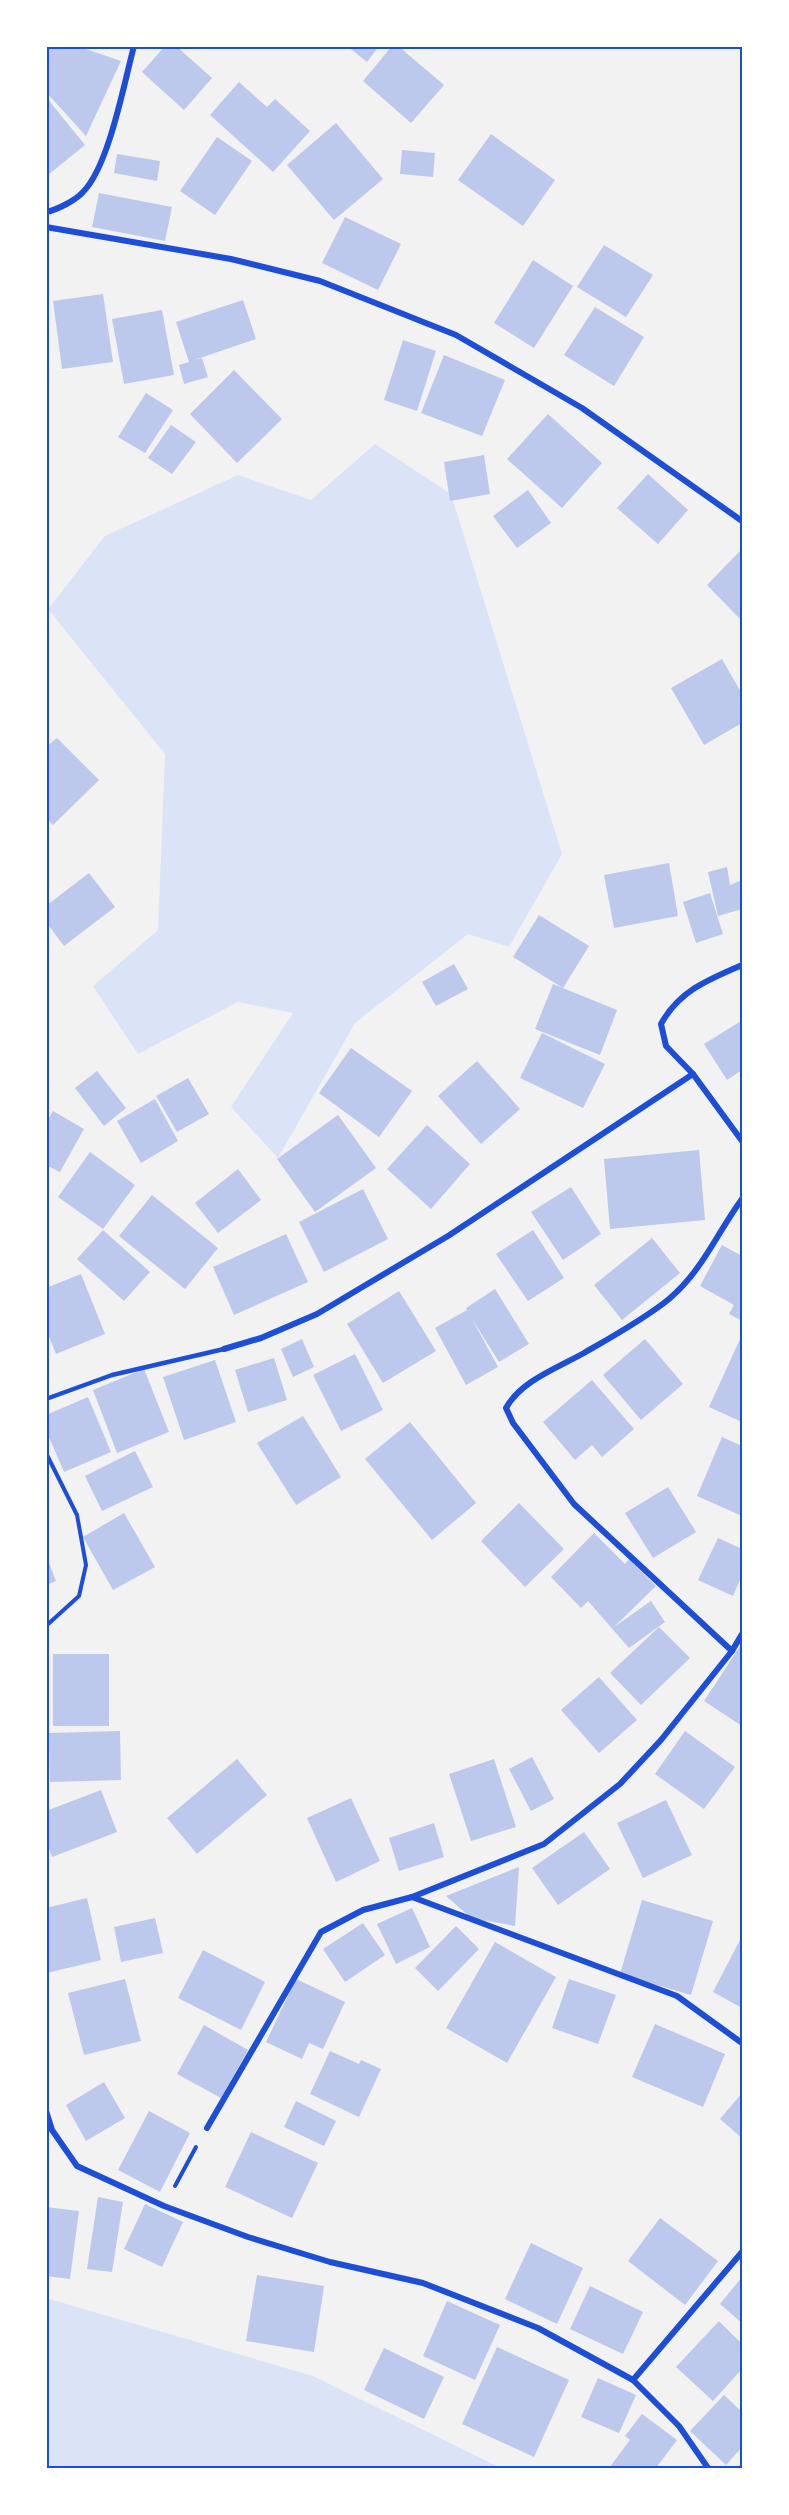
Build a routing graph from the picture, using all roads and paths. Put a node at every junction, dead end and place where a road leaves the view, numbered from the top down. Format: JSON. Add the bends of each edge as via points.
{"nodes":[{"id":1,"x":134,"y":46,"type":"edge"},
{"id":2,"x":46,"y":212,"type":"edge"},
{"id":3,"x":46,"y":227,"type":"edge"},
{"id":4,"x":742,"y":521,"type":"edge"},
{"id":5,"x":742,"y":965,"type":"edge"},
{"id":6,"x":693,"y":1074,"type":"junction"},
{"id":7,"x":742,"y":1141,"type":"edge"},
{"id":8,"x":742,"y":1199,"type":"edge"},
{"id":9,"x":224,"y":1349,"type":"joint"},
{"id":10,"x":46,"y":1399,"type":"edge"},
{"id":11,"x":46,"y":1453,"type":"edge"},
{"id":12,"x":46,"y":1626,"type":"edge"},
{"id":13,"x":742,"y":1634,"type":"edge"},
{"id":14,"x":732,"y":1651,"type":"junction"},
{"id":15,"x":412,"y":1897,"type":"junction"},
{"id":16,"x":742,"y":2043,"type":"edge"},
{"id":17,"x":46,"y":2111,"type":"edge"},
{"id":18,"x":207,"y":2128,"type":"joint"},
{"id":19,"x":49,"y":2130,"type":"edge"},
{"id":20,"x":164,"y":2206,"type":"junction"},
{"id":21,"x":742,"y":2252,"type":"edge"},
{"id":22,"x":633,"y":2380,"type":"junction"},
{"id":23,"x":708,"y":2469,"type":"edge"}],
"edges":[{"from":1,"to":2,"type":"street","via":[[99,165],[83,192]]},
{"from":3,"to":4,"type":"street","via":[[231,259],[320,281],[456,335],[582,408]]},
{"from":5,"to":6,"type":"street","via":[[697,984],[670,1008],[661,1024],[666,1046]]},
{"from":6,"to":7,"type":"street"},
{"from":6,"to":9,"type":"street","via":[[448,1236],[317,1314]]},
{"from":8,"to":14,"type":"street","via":[[706,1259],[669,1299],[527,1385],[512,1396],[506,1408],[574,1504]]},
{"from":9,"to":10,"type":"lane","via":[[112,1375]]},
{"from":11,"to":12,"type":"path","via":[[77,1515],[86,1565],[79,1596]]},
{"from":13,"to":14,"type":"street"},
{"from":14,"to":15,"type":"street","via":[[661,1740],[620,1784],[544,1844]]},
{"from":15,"to":16,"type":"street","via":[[676,1996]]},
{"from":15,"to":18,"type":"street","via":[[363,1910],[321,1932]]},
{"from":17,"to":19,"type":"street"},
{"from":18,"to":20,"type":"path"},
{"from":19,"to":20,"type":"street","via":[[77,2166]]},
{"from":20,"to":22,"type":"street","via":[[330,2262],[423,2283],[538,2328]]},
{"from":21,"to":22,"type":"street"},
{"from":22,"to":23,"type":"street","via":[[679,2426]]}]}
